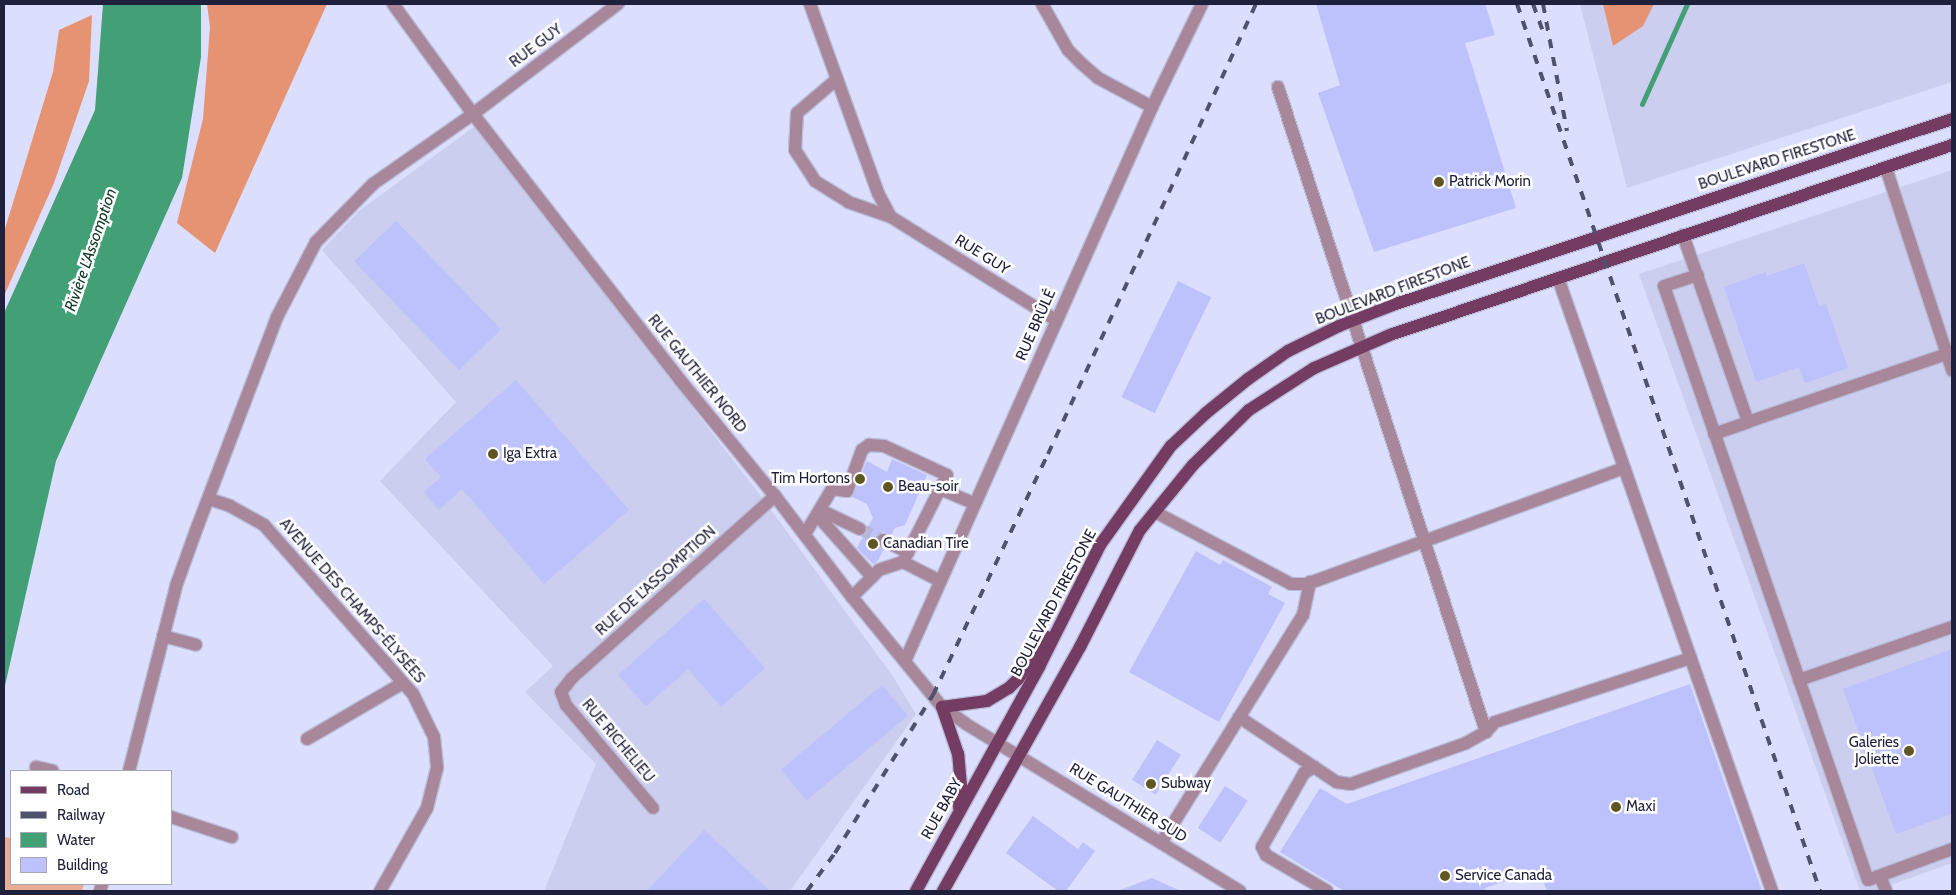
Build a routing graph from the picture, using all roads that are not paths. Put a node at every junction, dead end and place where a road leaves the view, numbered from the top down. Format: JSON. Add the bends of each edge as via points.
{"nodes":[{"id":1,"x":393,"y":4,"type":"edge"},
{"id":2,"x":618,"y":4,"type":"edge"},
{"id":3,"x":810,"y":4,"type":"edge"},
{"id":4,"x":1042,"y":4,"type":"edge"},
{"id":5,"x":1202,"y":4,"type":"edge"},
{"id":6,"x":837,"y":78,"type":"junction"},
{"id":7,"x":1278,"y":87,"type":"dead end"},
{"id":8,"x":1152,"y":107,"type":"junction"},
{"id":9,"x":473,"y":114,"type":"junction"},
{"id":10,"x":1952,"y":119,"type":"edge"},
{"id":11,"x":1952,"y":145,"type":"edge"},
{"id":12,"x":1886,"y":168,"type":"junction"},
{"id":13,"x":891,"y":217,"type":"junction"},
{"id":14,"x":1683,"y":236,"type":"junction"},
{"id":15,"x":1698,"y":275,"type":"junction"},
{"id":16,"x":1558,"y":278,"type":"junction"},
{"id":17,"x":1056,"y":320,"type":"junction"},
{"id":18,"x":1354,"y":321,"type":"junction"},
{"id":19,"x":1362,"y":348,"type":"junction"},
{"id":20,"x":1950,"y":353,"type":"edge"},
{"id":21,"x":1952,"y":370,"type":"edge"},
{"id":22,"x":1748,"y":422,"type":"junction"},
{"id":23,"x":1714,"y":434,"type":"junction"},
{"id":24,"x":1624,"y":468,"type":"junction"},
{"id":25,"x":940,"y":490,"type":"junction"},
{"id":26,"x":775,"y":496,"type":"junction"},
{"id":27,"x":209,"y":499,"type":"junction"},
{"id":28,"x":975,"y":504,"type":"junction"},
{"id":29,"x":819,"y":512,"type":"junction"},
{"id":30,"x":1155,"y":512,"type":"junction"},
{"id":31,"x":860,"y":529,"type":"tunnel mouth"},
{"id":32,"x":805,"y":534,"type":"junction"},
{"id":33,"x":883,"y":540,"type":"tunnel mouth"},
{"id":34,"x":1424,"y":540,"type":"junction"},
{"id":35,"x":906,"y":557,"type":"junction"},
{"id":36,"x":872,"y":577,"type":"junction"},
{"id":37,"x":940,"y":581,"type":"junction"},
{"id":38,"x":1310,"y":582,"type":"junction"},
{"id":39,"x":852,"y":597,"type":"junction"},
{"id":40,"x":1074,"y":598,"type":"junction"},
{"id":41,"x":1952,"y":627,"type":"edge"},
{"id":42,"x":163,"y":636,"type":"junction"},
{"id":43,"x":196,"y":645,"type":"dead end"},
{"id":44,"x":1690,"y":658,"type":"junction"},
{"id":45,"x":905,"y":661,"type":"junction"},
{"id":46,"x":1799,"y":680,"type":"junction"},
{"id":47,"x":403,"y":683,"type":"junction"},
{"id":48,"x":561,"y":692,"type":"joint"},
{"id":49,"x":942,"y":707,"type":"junction"},
{"id":50,"x":1239,"y":717,"type":"junction"},
{"id":51,"x":1486,"y":732,"type":"junction"},
{"id":52,"x":307,"y":738,"type":"dead end"},
{"id":53,"x":998,"y":742,"type":"junction"},
{"id":54,"x":1019,"y":755,"type":"junction"},
{"id":55,"x":36,"y":767,"type":"dead end"},
{"id":56,"x":1314,"y":767,"type":"junction"},
{"id":57,"x":49,"y":770,"type":"edge"},
{"id":58,"x":129,"y":770,"type":"edge"},
{"id":59,"x":652,"y":808,"type":"dead end"},
{"id":60,"x":958,"y":814,"type":"junction"},
{"id":61,"x":172,"y":817,"type":"edge"},
{"id":62,"x":232,"y":836,"type":"dead end"},
{"id":63,"x":1161,"y":842,"type":"junction"},
{"id":64,"x":1952,"y":849,"type":"edge"},
{"id":65,"x":1880,"y":876,"type":"junction"},
{"id":66,"x":380,"y":891,"type":"edge"},
{"id":67,"x":916,"y":891,"type":"edge"},
{"id":68,"x":943,"y":891,"type":"edge"},
{"id":69,"x":1240,"y":891,"type":"edge"},
{"id":70,"x":1327,"y":891,"type":"edge"},
{"id":71,"x":1772,"y":891,"type":"edge"},
{"id":72,"x":1886,"y":891,"type":"edge"}],
"edges":[{"from":1,"to":9,"type":"street","name":"RUE GAUTHIER NORD"},
{"from":2,"to":9,"type":"street","name":"RUE GUY"},
{"from":3,"to":6,"type":"street","name":"RUE GUY"},
{"from":4,"to":8,"type":"street","via":[[1068,50],[1082,64],[1098,78]]},
{"from":5,"to":8,"type":"street","name":"RUE BRÛLÉ"},
{"from":6,"to":13,"type":"street","name":"RUE GUY","via":[[878,193]]},
{"from":6,"to":13,"type":"street","name":"RUE GUY","via":[[797,113],[794,150],[815,181],[848,202]]},
{"from":7,"to":18,"type":"street"},
{"from":8,"to":17,"type":"street","name":"RUE BRÛLÉ"},
{"from":9,"to":26,"type":"street","name":"RUE GAUTHIER NORD","via":[[680,380]]},
{"from":9,"to":27,"type":"street","via":[[373,184],[316,242],[277,317]]},
{"from":10,"to":18,"type":"main road","name":"BOULEVARD FIRESTONE","via":[[1437,290]]},
{"from":11,"to":12,"type":"main road"},
{"from":12,"to":14,"type":"main road"},
{"from":12,"to":20,"type":"street"},
{"from":13,"to":17,"type":"street","name":"RUE GUY"},
{"from":14,"to":15,"type":"street"},
{"from":14,"to":16,"type":"main road"},
{"from":15,"to":22,"type":"street"},
{"from":15,"to":23,"type":"street","via":[[1664,286]]},
{"from":16,"to":19,"type":"main road","via":[[1390,335]]},
{"from":16,"to":24,"type":"street"},
{"from":17,"to":28,"type":"street","name":"RUE BRÛLÉ"},
{"from":18,"to":19,"type":"street"},
{"from":18,"to":40,"type":"main road","name":"BOULEVARD FIRESTONE","via":[[1288,351],[1213,407],[1171,446],[1100,545]]},
{"from":19,"to":30,"type":"main road","via":[[1314,368],[1249,410],[1192,465]]},
{"from":19,"to":34,"type":"street"},
{"from":20,"to":21,"type":"street"},
{"from":20,"to":22,"type":"street"},
{"from":22,"to":23,"type":"street"},
{"from":23,"to":46,"type":"street"},
{"from":24,"to":34,"type":"street"},
{"from":24,"to":44,"type":"street"},
{"from":25,"to":28,"type":"street"},
{"from":25,"to":29,"type":"street","via":[[948,475],[884,446],[869,445],[862,450],[847,491],[832,489]]},
{"from":25,"to":35,"type":"street"},
{"from":26,"to":32,"type":"street","name":"RUE GAUTHIER NORD"},
{"from":26,"to":48,"type":"street","name":"RUE DE L'ASSOMPTION","via":[[572,678]]},
{"from":27,"to":42,"type":"street","via":[[176,586]]},
{"from":27,"to":47,"type":"street","name":"AVENUE DES CHAMPS-ÉLYSÉES","via":[[230,506],[264,525]]},
{"from":28,"to":37,"type":"street","name":"RUE BRÛLÉ"},
{"from":29,"to":31,"type":"street"},
{"from":29,"to":32,"type":"street"},
{"from":29,"to":36,"type":"street"},
{"from":30,"to":38,"type":"street","via":[[1292,584]]},
{"from":30,"to":54,"type":"main road","via":[[1140,530],[1080,647]]},
{"from":32,"to":39,"type":"street","name":"RUE GAUTHIER NORD"},
{"from":33,"to":35,"type":"street"},
{"from":34,"to":38,"type":"street"},
{"from":34,"to":51,"type":"street"},
{"from":35,"to":36,"type":"street","via":[[878,570]]},
{"from":35,"to":37,"type":"street"},
{"from":36,"to":39,"type":"street"},
{"from":37,"to":45,"type":"street","name":"RUE BRÛLÉ"},
{"from":38,"to":50,"type":"street","via":[[1303,614]]},
{"from":39,"to":45,"type":"street","name":"RUE GAUTHIER NORD"},
{"from":40,"to":49,"type":"main road","via":[[1010,688],[987,700]]},
{"from":40,"to":53,"type":"main road","name":"BOULEVARD FIRESTONE"},
{"from":41,"to":46,"type":"street"},
{"from":42,"to":43,"type":"street"},
{"from":42,"to":58,"type":"street"},
{"from":44,"to":51,"type":"street","via":[[1495,722]]},
{"from":44,"to":71,"type":"street"},
{"from":45,"to":49,"type":"street","name":"RUE GAUTHIER NORD"},
{"from":46,"to":65,"type":"street","via":[[1868,880]]},
{"from":47,"to":52,"type":"street"},
{"from":47,"to":66,"type":"street","name":"AVENUE DES CHAMPS-ÉLYSÉES","via":[[413,694],[434,737],[437,768],[426,808]]},
{"from":48,"to":59,"type":"street","name":"RUE RICHELIEU","via":[[566,705]]},
{"from":49,"to":53,"type":"street","name":"RUE GAUTHIER NORD"},
{"from":49,"to":60,"type":"main road","via":[[960,769]]},
{"from":50,"to":56,"type":"street"},
{"from":50,"to":63,"type":"street"},
{"from":51,"to":56,"type":"street","via":[[1466,743],[1351,784],[1336,782]]},
{"from":53,"to":54,"type":"street","name":"RUE GAUTHIER SUD"},
{"from":53,"to":60,"type":"main road","name":"RUE BABY"},
{"from":54,"to":63,"type":"street","name":"RUE GAUTHIER SUD"},
{"from":54,"to":68,"type":"main road"},
{"from":55,"to":57,"type":"street"},
{"from":56,"to":70,"type":"street","via":[[1304,773],[1262,847],[1266,855]]},
{"from":60,"to":67,"type":"main road","name":"RUE BABY"},
{"from":61,"to":62,"type":"street"},
{"from":63,"to":69,"type":"street","name":"RUE GAUTHIER SUD"},
{"from":64,"to":65,"type":"street"},
{"from":65,"to":72,"type":"street"}]}
